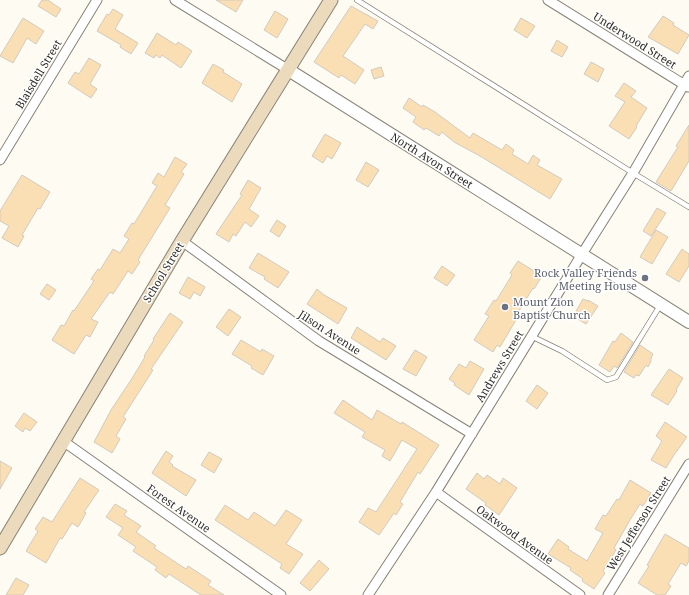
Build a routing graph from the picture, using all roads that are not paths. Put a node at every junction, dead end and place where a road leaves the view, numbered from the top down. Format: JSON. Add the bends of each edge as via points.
{"nodes":[{"id":1,"x":97,"y":0,"type":"edge"},
{"id":2,"x":175,"y":0,"type":"edge"},
{"id":3,"x":331,"y":0,"type":"edge"},
{"id":4,"x":357,"y":0,"type":"edge"},
{"id":5,"x":548,"y":0,"type":"edge"},
{"id":6,"x":287,"y":69,"type":"junction"},
{"id":7,"x":689,"y":76,"type":"edge"},
{"id":8,"x":687,"y":87,"type":"edge"},
{"id":9,"x":0,"y":160,"type":"edge"},
{"id":10,"x":633,"y":173,"type":"junction"},
{"id":11,"x":689,"y":207,"type":"edge"},
{"id":12,"x":182,"y":241,"type":"junction"},
{"id":13,"x":582,"y":254,"type":"junction"},
{"id":14,"x":661,"y":304,"type":"junction"},
{"id":15,"x":689,"y":322,"type":"edge"},
{"id":16,"x":531,"y":336,"type":"junction"},
{"id":17,"x":472,"y":434,"type":"junction"},
{"id":18,"x":63,"y":442,"type":"junction"},
{"id":19,"x":689,"y":464,"type":"edge"},
{"id":20,"x":436,"y":492,"type":"junction"},
{"id":21,"x":0,"y":548,"type":"edge"},
{"id":22,"x":281,"y":595,"type":"edge"},
{"id":23,"x":368,"y":595,"type":"edge"},
{"id":24,"x":580,"y":595,"type":"edge"},
{"id":25,"x":608,"y":595,"type":"edge"}],
"edges":[{"from":1,"to":9,"type":"street","name":"Blaisdell Street"},
{"from":2,"to":6,"type":"street","name":"North Avon Street"},
{"from":3,"to":6,"type":"main road","name":"School Street"},
{"from":4,"to":10,"type":"lane"},
{"from":5,"to":8,"type":"street","name":"Underwood Street"},
{"from":6,"to":12,"type":"main road","name":"School Street"},
{"from":6,"to":13,"type":"street","name":"North Avon Street"},
{"from":7,"to":8,"type":"street","name":"Andrews Street"},
{"from":8,"to":10,"type":"street","name":"Andrews Street"},
{"from":10,"to":11,"type":"lane"},
{"from":10,"to":13,"type":"street","name":"Andrews Street"},
{"from":12,"to":17,"type":"street","name":"Jilson Avenue","via":[[319,342]]},
{"from":12,"to":18,"type":"main road","name":"School Street"},
{"from":13,"to":14,"type":"street","name":"North Avon Street"},
{"from":13,"to":16,"type":"street","name":"Andrews Street"},
{"from":14,"to":15,"type":"street","name":"North Avon Street"},
{"from":14,"to":16,"type":"lane","via":[[616,377],[607,380],[562,351]]},
{"from":16,"to":17,"type":"street","name":"Andrews Street"},
{"from":17,"to":20,"type":"street","name":"Andrews Street"},
{"from":18,"to":21,"type":"main road","name":"School Street"},
{"from":18,"to":22,"type":"street","name":"Forest Avenue"},
{"from":19,"to":25,"type":"street","name":"West Jefferson Street"},
{"from":20,"to":23,"type":"street","name":"Andrews Street"},
{"from":20,"to":24,"type":"street","name":"Oakwood Avenue"}]}
